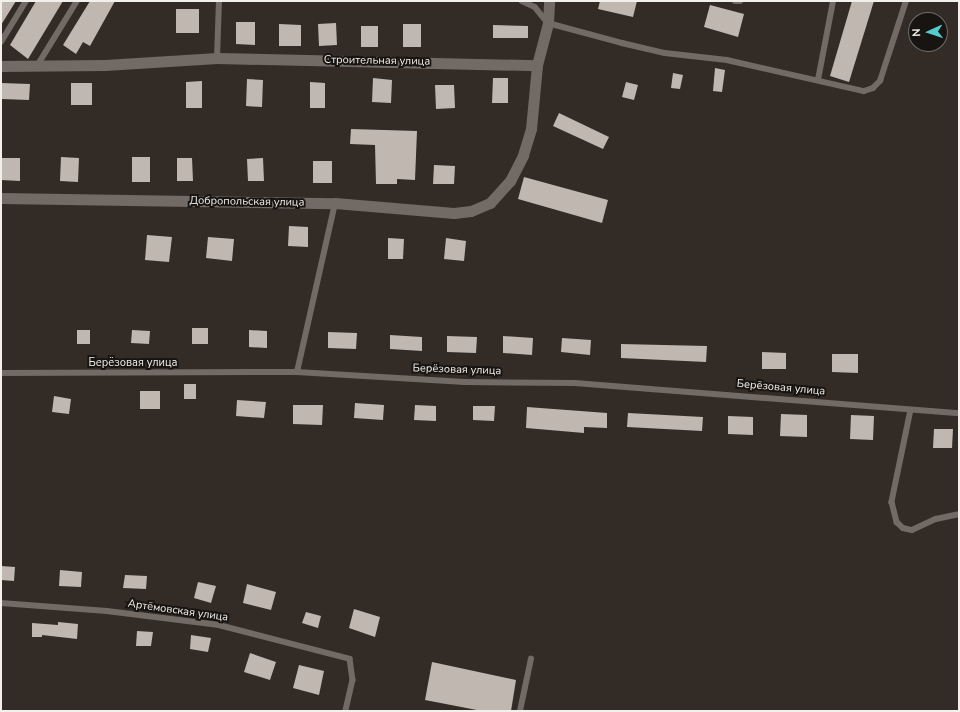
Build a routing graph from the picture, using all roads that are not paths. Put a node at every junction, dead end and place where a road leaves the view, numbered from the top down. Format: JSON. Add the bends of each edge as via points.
{"nodes":[{"id":1,"x":26,"y":1,"type":"edge"},
{"id":2,"x":77,"y":1,"type":"edge"},
{"id":3,"x":219,"y":1,"type":"edge"},
{"id":4,"x":522,"y":1,"type":"edge"},
{"id":5,"x":549,"y":1,"type":"edge"},
{"id":6,"x":735,"y":1,"type":"edge"},
{"id":7,"x":740,"y":1,"type":"edge"},
{"id":8,"x":833,"y":1,"type":"edge"},
{"id":9,"x":906,"y":1,"type":"edge"},
{"id":10,"x":548,"y":23,"type":"junction"},
{"id":11,"x":1,"y":42,"type":"edge"},
{"id":12,"x":218,"y":58,"type":"junction"},
{"id":13,"x":537,"y":64,"type":"junction"},
{"id":14,"x":1,"y":66,"type":"edge"},
{"id":15,"x":37,"y":66,"type":"junction"},
{"id":16,"x":818,"y":80,"type":"junction"},
{"id":17,"x":1,"y":198,"type":"edge"},
{"id":18,"x":335,"y":203,"type":"junction"},
{"id":19,"x":297,"y":372,"type":"junction"},
{"id":20,"x":1,"y":373,"type":"edge"},
{"id":21,"x":911,"y":410,"type":"junction"},
{"id":22,"x":959,"y":413,"type":"edge"},
{"id":23,"x":959,"y":514,"type":"edge"},
{"id":24,"x":1,"y":603,"type":"edge"},
{"id":25,"x":531,"y":659,"type":"dead end"},
{"id":26,"x":346,"y":711,"type":"edge"},
{"id":27,"x":520,"y":711,"type":"edge"}],
"edges":[{"from":1,"to":11,"type":"lane"},
{"from":2,"to":15,"type":"lane"},
{"from":3,"to":12,"type":"lane"},
{"from":4,"to":10,"type":"lane","via":[[535,7]]},
{"from":5,"to":10,"type":"street"},
{"from":6,"to":7,"type":"lane"},
{"from":8,"to":16,"type":"lane"},
{"from":9,"to":16,"type":"lane","via":[[880,81],[873,88],[864,91]]},
{"from":10,"to":13,"type":"street"},
{"from":10,"to":16,"type":"lane","via":[[665,52],[727,60]]},
{"from":12,"to":13,"type":"street","name":"Строительная улица"},
{"from":12,"to":15,"type":"street","name":"Строительная улица"},
{"from":13,"to":18,"type":"street","name":"Добропольская улица","via":[[531,129],[523,155],[510,181],[490,203],[471,211],[454,213]]},
{"from":14,"to":15,"type":"street","name":"Строительная улица"},
{"from":17,"to":18,"type":"street","name":"Добропольская улица"},
{"from":18,"to":19,"type":"lane"},
{"from":19,"to":20,"type":"lane","name":"Берёзовая улица"},
{"from":19,"to":21,"type":"lane","name":"Берёзовая улица","via":[[465,382],[575,383]]},
{"from":21,"to":22,"type":"lane","name":"Берёзовая улица"},
{"from":21,"to":23,"type":"lane","via":[[892,502],[897,522],[903,528],[912,530],[936,519]]},
{"from":24,"to":26,"type":"lane","name":"Артёмовская улица","via":[[107,611],[219,625],[350,659],[353,680]]},
{"from":25,"to":27,"type":"lane"}]}
